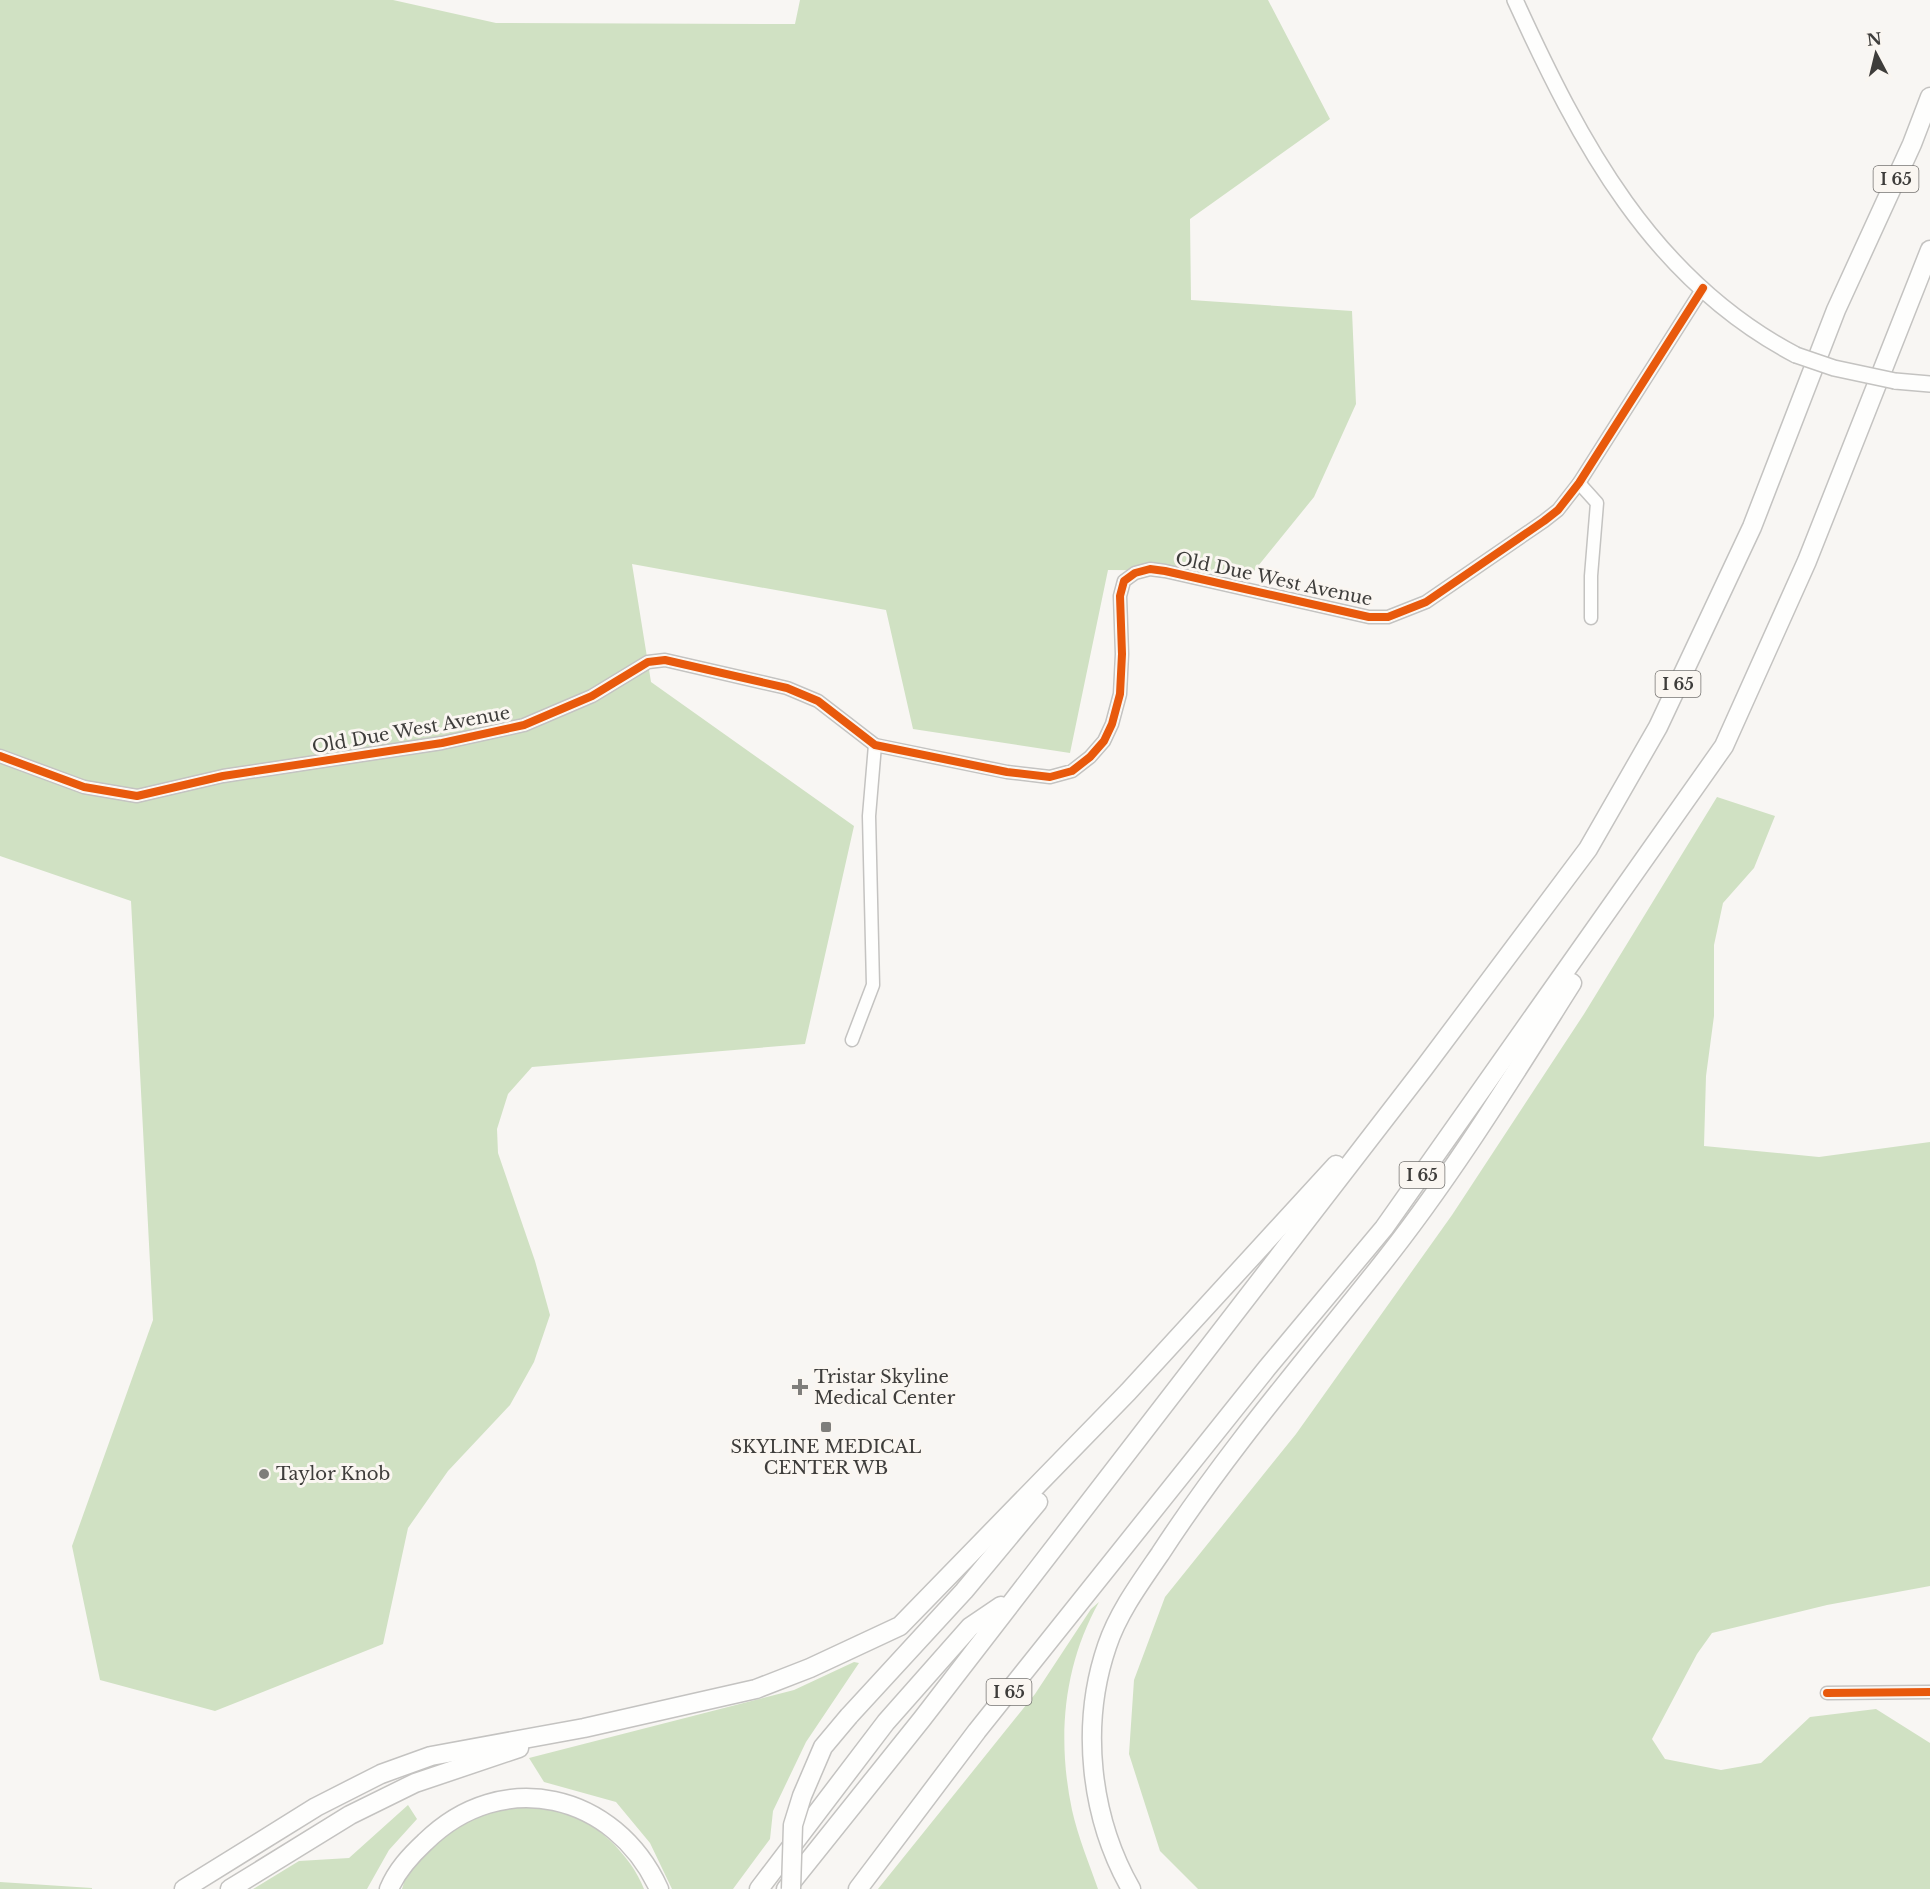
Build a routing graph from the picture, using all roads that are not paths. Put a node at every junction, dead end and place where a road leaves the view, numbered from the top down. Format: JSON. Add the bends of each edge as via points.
{"nodes":[{"id":1,"x":1515,"y":0,"type":"edge"},
{"id":2,"x":1930,"y":97,"type":"edge"},
{"id":3,"x":1930,"y":250,"type":"edge"},
{"id":4,"x":1703,"y":288,"type":"junction"},
{"id":5,"x":1930,"y":384,"type":"edge"},
{"id":6,"x":1579,"y":483,"type":"junction"},
{"id":7,"x":1590,"y":618,"type":"dead end"},
{"id":8,"x":875,"y":745,"type":"junction"},
{"id":9,"x":0,"y":756,"type":"edge"},
{"id":10,"x":1662,"y":836,"type":"junction"},
{"id":11,"x":852,"y":1040,"type":"dead end"},
{"id":12,"x":1424,"y":1068,"type":"junction"},
{"id":13,"x":1128,"y":1392,"type":"junction"},
{"id":14,"x":1013,"y":1599,"type":"junction"},
{"id":15,"x":1930,"y":1692,"type":"edge"},
{"id":16,"x":1827,"y":1693,"type":"dead end"},
{"id":17,"x":584,"y":1728,"type":"junction"},
{"id":18,"x":184,"y":1889,"type":"edge"},
{"id":19,"x":230,"y":1889,"type":"edge"},
{"id":20,"x":389,"y":1889,"type":"edge"},
{"id":21,"x":659,"y":1889,"type":"edge"},
{"id":22,"x":759,"y":1889,"type":"edge"},
{"id":23,"x":788,"y":1889,"type":"edge"},
{"id":24,"x":858,"y":1889,"type":"edge"},
{"id":25,"x":1131,"y":1889,"type":"edge"}],
"edges":[{"from":1,"to":4,"type":"main road","via":[[1559,93],[1633,216]]},
{"from":2,"to":12,"type":"highway","number":"I 65","via":[[1836,310],[1752,527],[1658,727],[1588,849]]},
{"from":3,"to":10,"type":"highway","number":"I 65","via":[[1807,561],[1724,746]]},
{"from":4,"to":5,"type":"main road","bridge":true,"via":[[1738,320],[1796,355],[1834,368]]},
{"from":4,"to":6,"type":"street","name":"Old Due West Avenue"},
{"from":6,"to":7,"type":"street","via":[[1597,503]]},
{"from":6,"to":8,"type":"street","name":"Old Due West Avenue","via":[[1544,521],[1426,602],[1388,617],[1369,617],[1165,571],[1135,573],[1124,581],[1120,596],[1120,694],[1112,724],[1104,741],[1072,771],[1050,777],[1007,772]]},
{"from":8,"to":9,"type":"street","name":"Old Due West Avenue","via":[[818,701],[787,688],[665,660],[648,662],[592,696],[524,725],[442,743],[223,776],[136,795],[84,787]]},
{"from":8,"to":11,"type":"street","via":[[869,816],[873,984]]},
{"from":10,"to":24,"type":"highway","number":"I 65","via":[[1384,1228],[977,1731]]},
{"from":10,"to":25,"type":"highway","via":[[1445,1182],[1180,1523],[1118,1619],[1098,1675],[1092,1753],[1102,1818]]},
{"from":12,"to":13,"type":"highway"},
{"from":12,"to":14,"type":"highway","number":"I 65"},
{"from":13,"to":17,"type":"highway","via":[[900,1626],[756,1689]]},
{"from":13,"to":23,"type":"highway","bridge":true,"via":[[964,1592],[823,1747],[794,1825]]},
{"from":14,"to":22,"type":"highway","via":[[970,1627],[885,1722]]},
{"from":14,"to":23,"type":"highway","number":"I 65"},
{"from":15,"to":16,"type":"street"},
{"from":17,"to":18,"type":"highway","via":[[431,1756],[381,1774],[316,1807]]},
{"from":17,"to":19,"type":"highway","via":[[415,1783],[350,1815]]},
{"from":20,"to":21,"type":"highway","via":[[404,1863],[447,1823],[492,1803],[542,1797],[567,1802],[606,1821],[640,1857]]}]}
